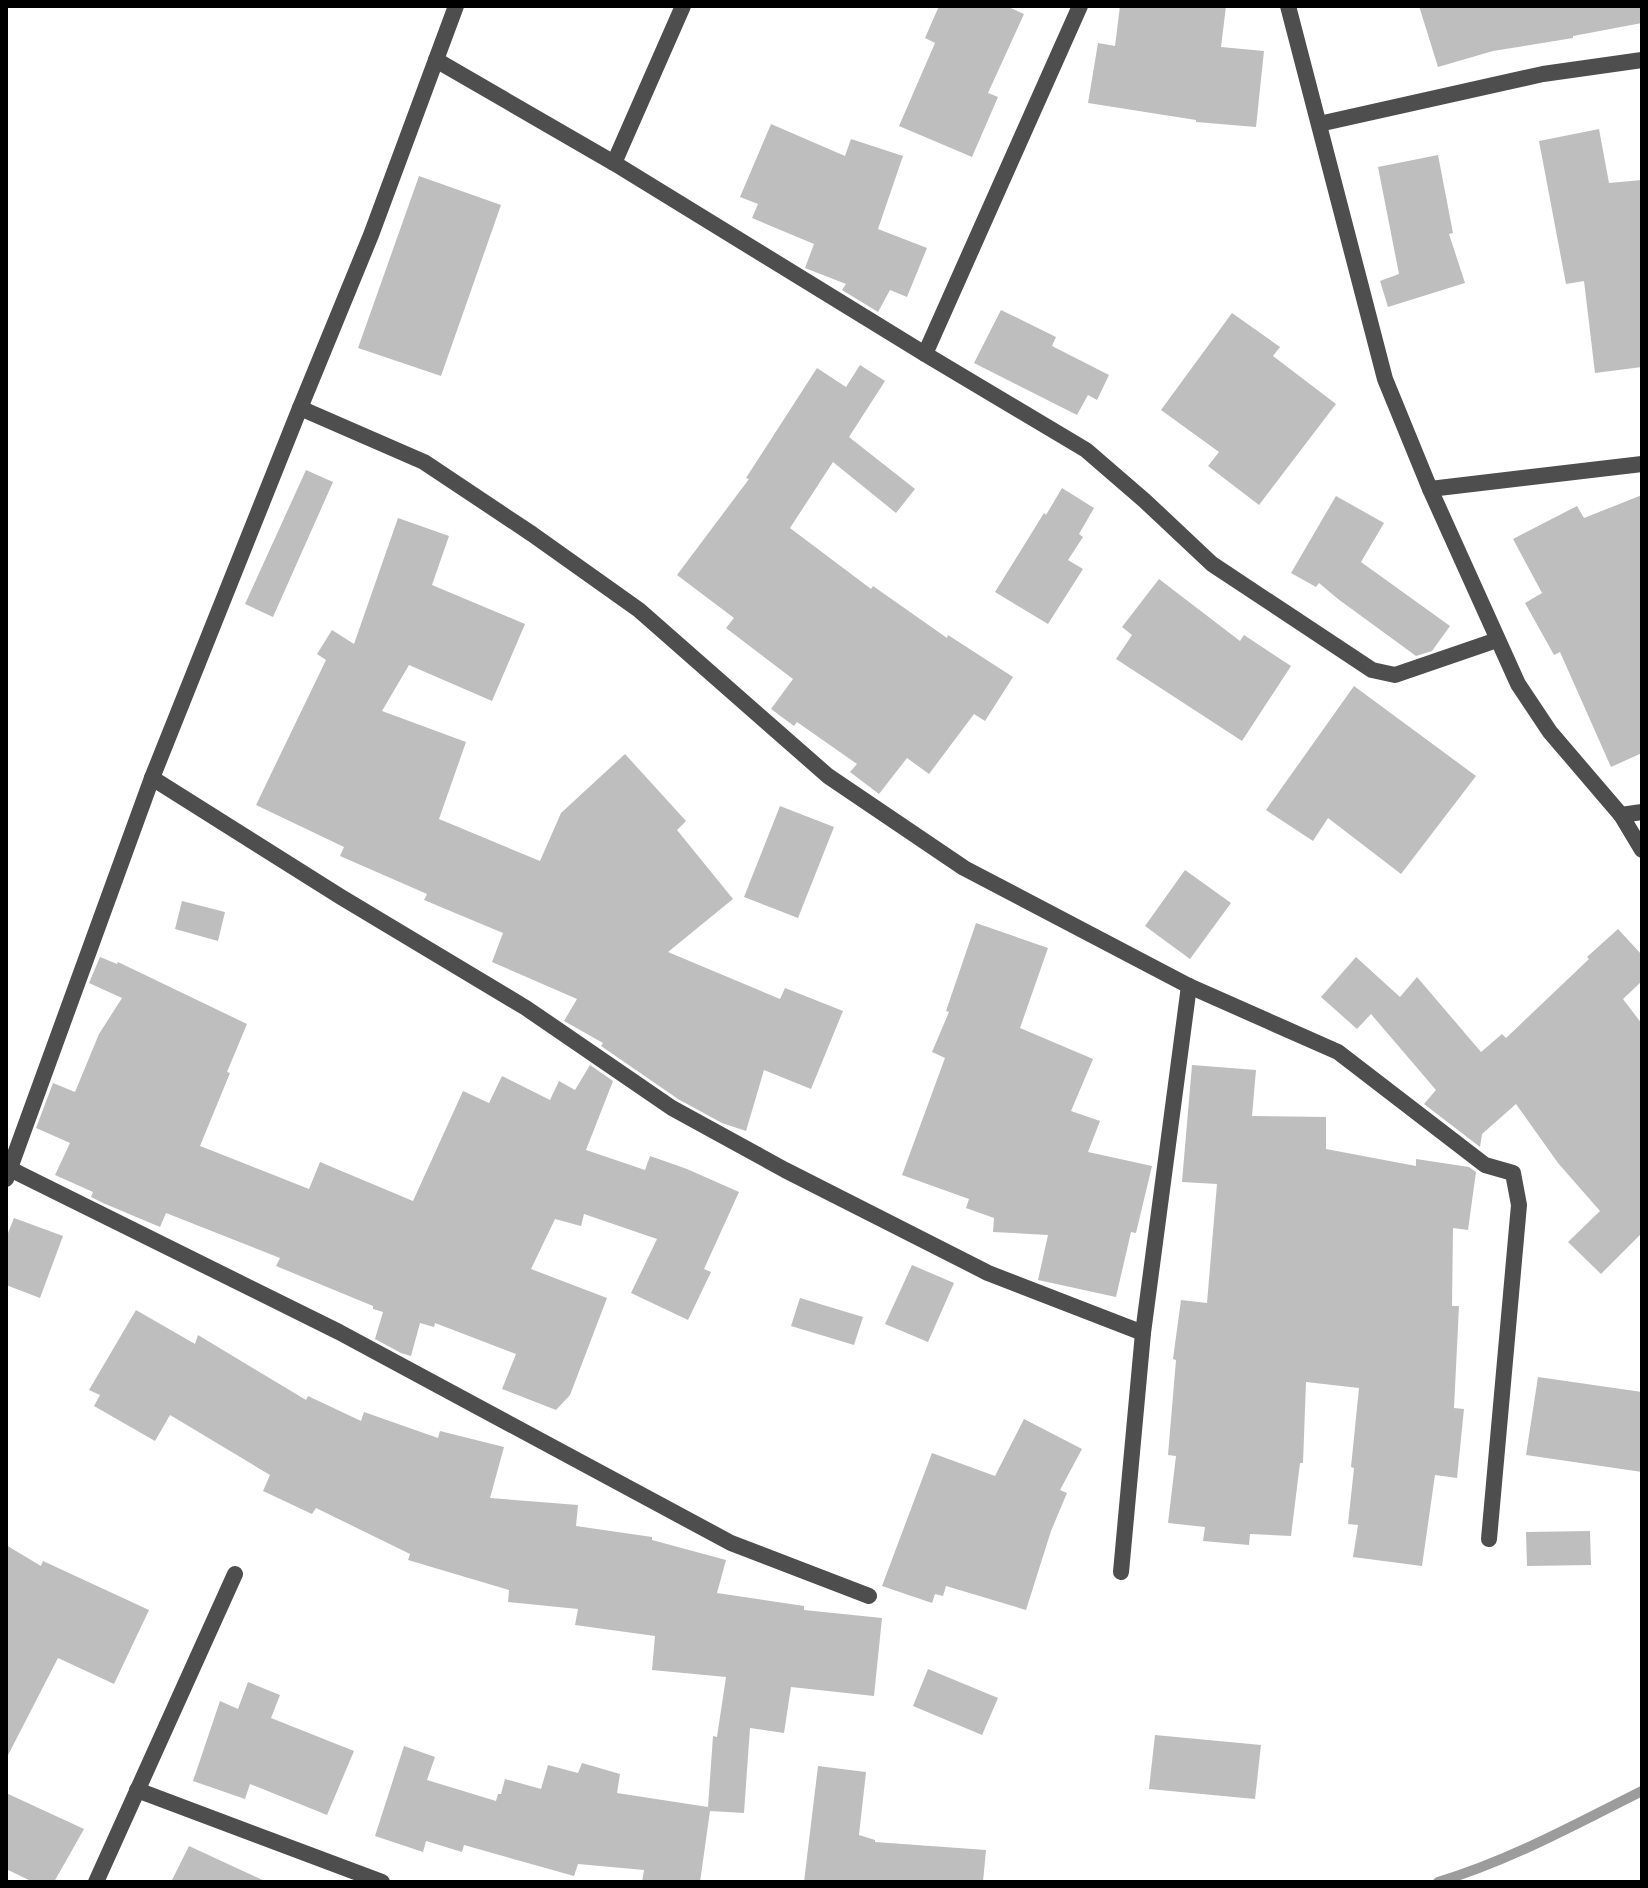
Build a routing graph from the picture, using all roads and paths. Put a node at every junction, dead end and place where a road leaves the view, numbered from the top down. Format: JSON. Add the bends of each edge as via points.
{"nodes":[{"id":1,"x":456,"y":6,"type":"edge"},
{"id":2,"x":683,"y":6,"type":"edge"},
{"id":3,"x":1080,"y":6,"type":"edge"},
{"id":4,"x":1288,"y":6,"type":"edge"},
{"id":5,"x":436,"y":60,"type":"junction"},
{"id":6,"x":1642,"y":60,"type":"edge"},
{"id":7,"x":1319,"y":124,"type":"junction"},
{"id":8,"x":614,"y":163,"type":"junction"},
{"id":9,"x":925,"y":354,"type":"junction"},
{"id":10,"x":300,"y":408,"type":"junction"},
{"id":11,"x":1642,"y":464,"type":"edge"},
{"id":12,"x":1430,"y":489,"type":"junction"},
{"id":13,"x":1497,"y":640,"type":"junction"},
{"id":14,"x":152,"y":778,"type":"junction"},
{"id":15,"x":1642,"y":812,"type":"edge"},
{"id":16,"x":1621,"y":815,"type":"junction"},
{"id":17,"x":1642,"y":850,"type":"edge"},
{"id":18,"x":1189,"y":986,"type":"junction"},
{"id":19,"x":8,"y":1174,"type":"edge"},
{"id":20,"x":1143,"y":1333,"type":"junction"},
{"id":21,"x":1489,"y":1539,"type":"dead end"},
{"id":22,"x":1121,"y":1572,"type":"dead end"},
{"id":23,"x":235,"y":1574,"type":"dead end"},
{"id":24,"x":869,"y":1596,"type":"dead end"},
{"id":25,"x":137,"y":1790,"type":"junction"},
{"id":26,"x":96,"y":1882,"type":"edge"},
{"id":27,"x":382,"y":1882,"type":"edge"}],
"edges":[{"from":1,"to":5,"type":"street"},
{"from":2,"to":8,"type":"street"},
{"from":3,"to":9,"type":"street"},
{"from":4,"to":7,"type":"street"},
{"from":5,"to":8,"type":"street"},
{"from":5,"to":10,"type":"street"},
{"from":6,"to":7,"type":"street","via":[[1543,74]]},
{"from":7,"to":12,"type":"street","via":[[1385,379]]},
{"from":8,"to":9,"type":"street"},
{"from":9,"to":13,"type":"street","via":[[1086,450],[1212,564],[1372,670],[1395,675]]},
{"from":10,"to":14,"type":"street"},
{"from":10,"to":18,"type":"street","via":[[424,462],[532,534],[639,610],[828,776],[964,868]]},
{"from":11,"to":12,"type":"street"},
{"from":12,"to":13,"type":"street"},
{"from":13,"to":16,"type":"street","via":[[1550,732]]},
{"from":14,"to":19,"type":"street"},
{"from":14,"to":20,"type":"street","via":[[526,1008],[672,1108],[988,1273]]},
{"from":15,"to":16,"type":"street"},
{"from":16,"to":17,"type":"street"},
{"from":18,"to":20,"type":"street"},
{"from":18,"to":21,"type":"street","via":[[1338,1052],[1485,1165],[1513,1173],[1519,1205]]},
{"from":19,"to":24,"type":"street","via":[[339,1332],[731,1543]]},
{"from":20,"to":22,"type":"street"},
{"from":23,"to":25,"type":"street"},
{"from":25,"to":26,"type":"street"},
{"from":25,"to":27,"type":"street"}]}
